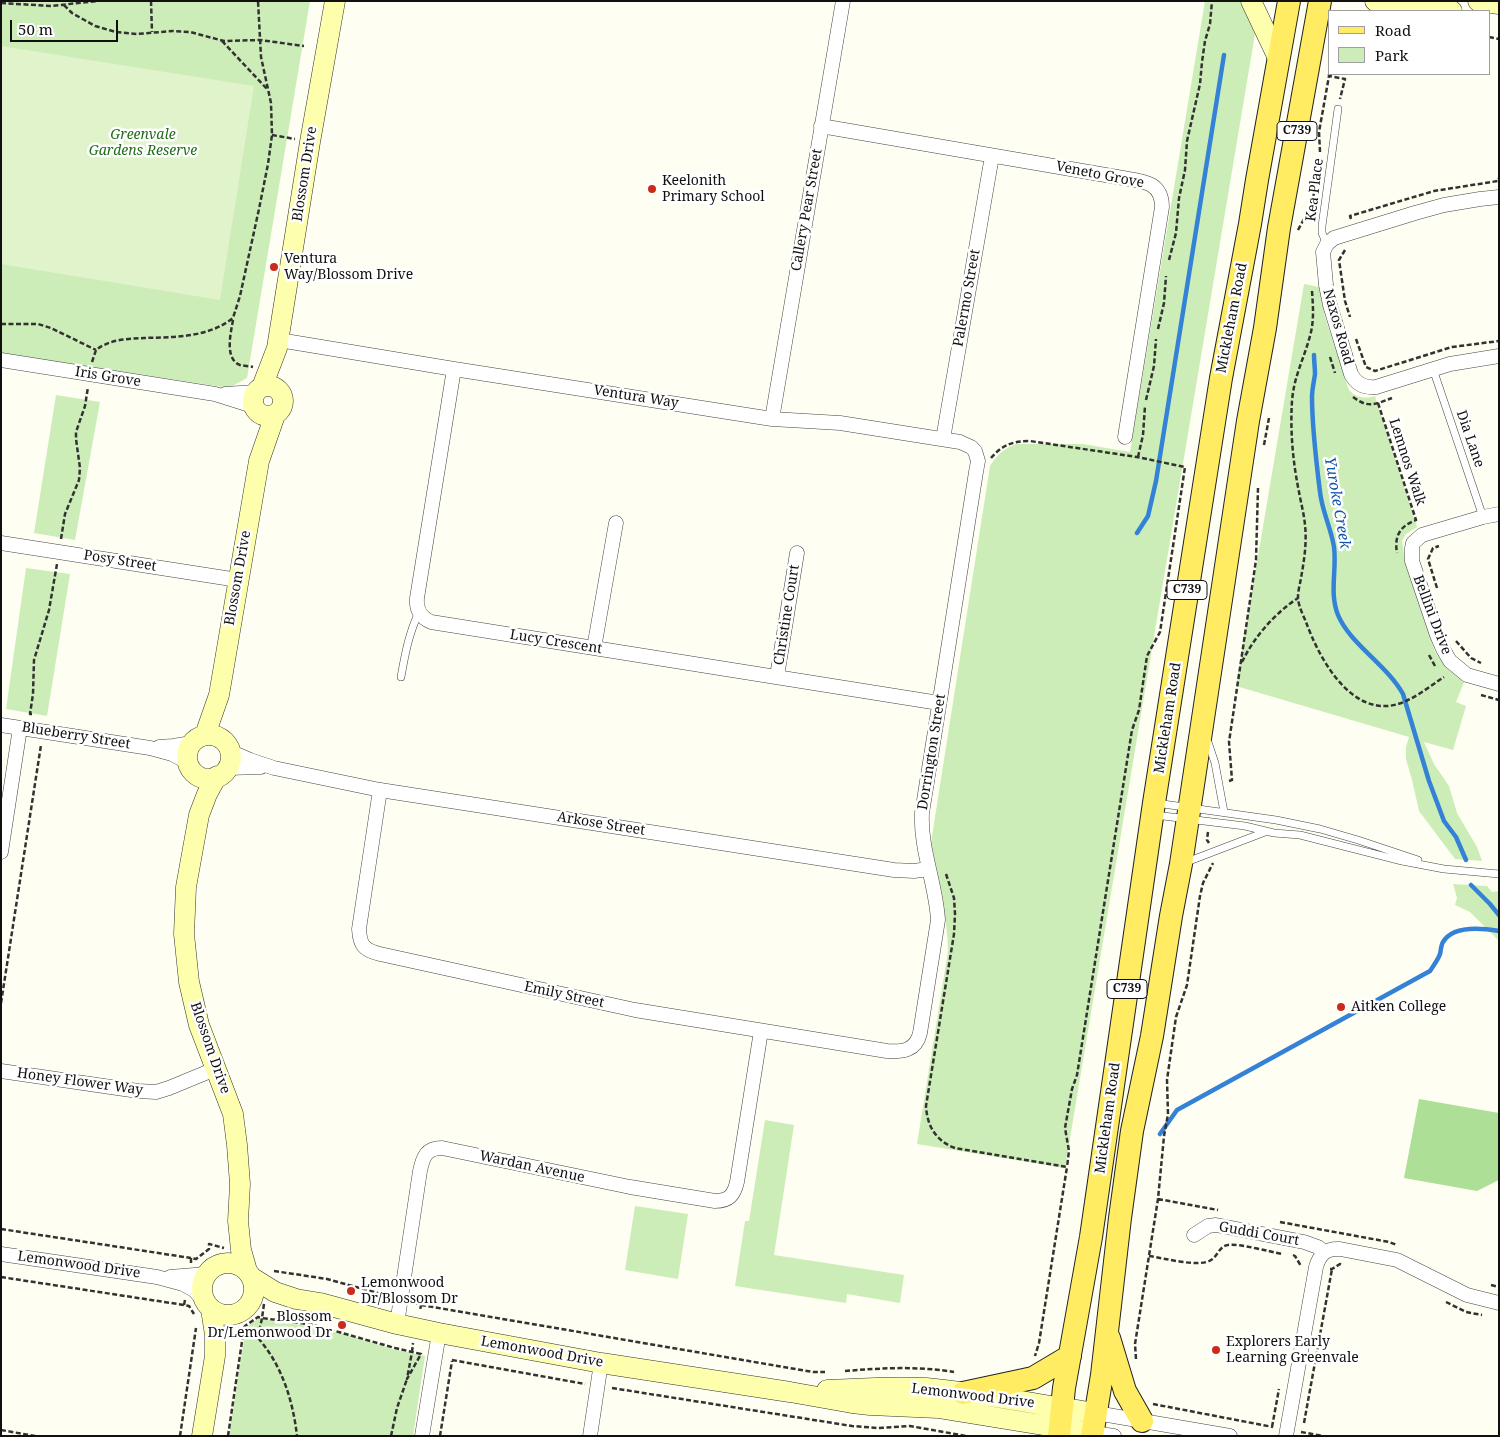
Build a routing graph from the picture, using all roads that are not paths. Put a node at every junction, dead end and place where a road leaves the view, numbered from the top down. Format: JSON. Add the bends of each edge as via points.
{"nodes":[{"id":1,"x":334,"y":1,"type":"edge"},
{"id":2,"x":843,"y":1,"type":"edge"},
{"id":3,"x":1251,"y":1,"type":"edge"},
{"id":4,"x":1289,"y":1,"type":"edge"},
{"id":5,"x":1320,"y":1,"type":"edge"},
{"id":6,"x":1375,"y":1,"type":"edge"},
{"id":7,"x":1478,"y":1,"type":"edge"},
{"id":8,"x":1499,"y":4,"type":"edge"},
{"id":9,"x":1410,"y":7,"type":"junction"},
{"id":10,"x":1395,"y":10,"type":"edge"},
{"id":11,"x":1442,"y":10,"type":"edge"},
{"id":12,"x":1321,"y":30,"type":"edge"},
{"id":13,"x":1278,"y":60,"type":"junction"},
{"id":14,"x":1338,"y":109,"type":"dead end"},
{"id":15,"x":821,"y":126,"type":"junction"},
{"id":16,"x":992,"y":156,"type":"junction"},
{"id":17,"x":1499,"y":197,"type":"edge"},
{"id":18,"x":1327,"y":244,"type":"junction"},
{"id":19,"x":278,"y":344,"type":"junction"},
{"id":20,"x":1499,"y":356,"type":"edge"},
{"id":21,"x":1,"y":360,"type":"edge"},
{"id":22,"x":1433,"y":368,"type":"junction"},
{"id":23,"x":454,"y":369,"type":"junction"},
{"id":24,"x":265,"y":396,"type":"junction"},
{"id":25,"x":772,"y":419,"type":"junction"},
{"id":26,"x":1125,"y":437,"type":"dead end"},
{"id":27,"x":943,"y":440,"type":"junction"},
{"id":28,"x":977,"y":467,"type":"joint"},
{"id":29,"x":1499,"y":514,"type":"edge"},
{"id":30,"x":1483,"y":517,"type":"junction"},
{"id":31,"x":616,"y":523,"type":"dead end"},
{"id":32,"x":1,"y":543,"type":"edge"},
{"id":33,"x":797,"y":553,"type":"dead end"},
{"id":34,"x":238,"y":580,"type":"junction"},
{"id":35,"x":419,"y":612,"type":"junction"},
{"id":36,"x":594,"y":648,"type":"junction"},
{"id":37,"x":777,"y":676,"type":"junction"},
{"id":38,"x":400,"y":677,"type":"dead end"},
{"id":39,"x":1499,"y":684,"type":"edge"},
{"id":40,"x":939,"y":703,"type":"junction"},
{"id":41,"x":1202,"y":724,"type":"junction"},
{"id":42,"x":1,"y":725,"type":"edge"},
{"id":43,"x":20,"y":728,"type":"junction"},
{"id":44,"x":209,"y":756,"type":"junction"},
{"id":45,"x":380,"y":790,"type":"junction"},
{"id":46,"x":1154,"y":809,"type":"junction"},
{"id":47,"x":1224,"y":812,"type":"junction"},
{"id":48,"x":1194,"y":817,"type":"junction"},
{"id":49,"x":1266,"y":832,"type":"junction"},
{"id":50,"x":1,"y":852,"type":"edge"},
{"id":51,"x":1180,"y":864,"type":"junction"},
{"id":52,"x":928,"y":869,"type":"junction"},
{"id":53,"x":1444,"y":869,"type":"junction"},
{"id":54,"x":1499,"y":874,"type":"edge"},
{"id":55,"x":761,"y":1031,"type":"junction"},
{"id":56,"x":919,"y":1038,"type":"joint"},
{"id":57,"x":215,"y":1068,"type":"junction"},
{"id":58,"x":1,"y":1071,"type":"edge"},
{"id":59,"x":238,"y":1221,"type":"junction"},
{"id":60,"x":1194,"y":1235,"type":"dead end"},
{"id":61,"x":1324,"y":1252,"type":"junction"},
{"id":62,"x":1,"y":1254,"type":"edge"},
{"id":63,"x":213,"y":1269,"type":"junction"},
{"id":64,"x":249,"y":1274,"type":"junction"},
{"id":65,"x":157,"y":1277,"type":"junction"},
{"id":66,"x":296,"y":1299,"type":"junction"},
{"id":67,"x":1499,"y":1303,"type":"edge"},
{"id":68,"x":208,"y":1306,"type":"junction"},
{"id":69,"x":244,"y":1315,"type":"junction"},
{"id":70,"x":397,"y":1324,"type":"junction"},
{"id":71,"x":1107,"y":1329,"type":"junction"},
{"id":72,"x":439,"y":1333,"type":"junction"},
{"id":73,"x":215,"y":1356,"type":"junction"},
{"id":74,"x":1070,"y":1356,"type":"junction"},
{"id":75,"x":600,"y":1363,"type":"junction"},
{"id":76,"x":961,"y":1383,"type":"junction"},
{"id":77,"x":790,"y":1392,"type":"junction"},
{"id":78,"x":1147,"y":1412,"type":"junction"},
{"id":79,"x":1060,"y":1424,"type":"edge"},
{"id":80,"x":1099,"y":1429,"type":"edge"},
{"id":81,"x":1286,"y":1433,"type":"edge"},
{"id":82,"x":202,"y":1436,"type":"edge"},
{"id":83,"x":422,"y":1436,"type":"edge"},
{"id":84,"x":590,"y":1436,"type":"edge"},
{"id":85,"x":1230,"y":1436,"type":"edge"}],
"edges":[{"from":1,"to":19,"type":"street","name":"Blossom Drive"},
{"from":2,"to":15,"type":"street","name":"Callery Pear Street"},
{"from":3,"to":13,"type":"street"},
{"from":4,"to":13,"type":"main road","name":"Mickleham Road","number":"C739"},
{"from":5,"to":12,"type":"main road","name":"Mickleham Road","number":"C739"},
{"from":6,"to":9,"type":"street"},
{"from":7,"to":8,"type":"street"},
{"from":9,"to":10,"type":"street"},
{"from":9,"to":11,"type":"street"},
{"from":12,"to":41,"type":"main road","name":"Mickleham Road","number":"C739","via":[[1279,228]]},
{"from":13,"to":46,"type":"main road","name":"Mickleham Road","number":"C739","via":[[1220,378]]},
{"from":14,"to":18,"type":"lane","name":"Kea Place","via":[[1322,226]]},
{"from":15,"to":16,"type":"street","name":"Veneto Grove"},
{"from":15,"to":25,"type":"street","name":"Callery Pear Street"},
{"from":16,"to":26,"type":"street","name":"Veneto Grove","via":[[1136,180],[1152,185],[1161,195],[1160,221]]},
{"from":16,"to":27,"type":"street","name":"Palermo Street"},
{"from":17,"to":18,"type":"street","via":[[1444,205],[1334,238]]},
{"from":18,"to":22,"type":"street","name":"Naxos Road","via":[[1323,252],[1330,305],[1354,379],[1364,386],[1376,387]]},
{"from":19,"to":23,"type":"street","name":"Ventura Way"},
{"from":19,"to":24,"type":"street","name":"Blossom Drive","via":[[280,369]]},
{"from":20,"to":22,"type":"street","name":"Naxos Road"},
{"from":21,"to":24,"type":"street","name":"Iris Grove","via":[[215,394]]},
{"from":22,"to":30,"type":"lane","name":"Dia Lane"},
{"from":23,"to":25,"type":"street","name":"Ventura Way"},
{"from":23,"to":35,"type":"street","via":[[417,598]]},
{"from":24,"to":34,"type":"street","name":"Blossom Drive","via":[[259,461]]},
{"from":25,"to":27,"type":"street","name":"Ventura Way","via":[[840,423]]},
{"from":27,"to":28,"type":"street","name":"Ventura Way","via":[[971,447],[978,457]]},
{"from":28,"to":40,"type":"street","name":"Dorrington Street"},
{"from":29,"to":30,"type":"street"},
{"from":30,"to":39,"type":"street","name":"Bellini Drive","via":[[1422,535],[1412,548],[1412,560],[1436,635],[1450,662],[1467,675]]},
{"from":31,"to":36,"type":"street"},
{"from":32,"to":34,"type":"street","name":"Posy Street"},
{"from":33,"to":37,"type":"street","name":"Christine Court"},
{"from":34,"to":44,"type":"street","name":"Blossom Drive"},
{"from":35,"to":36,"type":"street","name":"Lucy Crescent","via":[[431,622]]},
{"from":35,"to":38,"type":"lane","via":[[407,644]]},
{"from":36,"to":37,"type":"street","name":"Lucy Crescent"},
{"from":37,"to":40,"type":"street","name":"Lucy Crescent"},
{"from":40,"to":52,"type":"street","name":"Dorrington Street","via":[[922,813]]},
{"from":41,"to":47,"type":"lane","via":[[1215,763]]},
{"from":41,"to":48,"type":"main road","name":"Mickleham Road","number":"C739"},
{"from":42,"to":43,"type":"street","name":"Blueberry Street"},
{"from":43,"to":44,"type":"street","name":"Blueberry Street","via":[[172,754]]},
{"from":43,"to":50,"type":"street"},
{"from":44,"to":45,"type":"street","name":"Arkose Street","via":[[250,760]]},
{"from":44,"to":57,"type":"street","name":"Blossom Drive","via":[[197,792],[199,816],[186,887],[184,934],[191,991]]},
{"from":45,"to":52,"type":"street","name":"Arkose Street","via":[[894,870]]},
{"from":45,"to":55,"type":"street","name":"Emily Street","via":[[359,930],[360,940],[368,950],[635,1010]]},
{"from":46,"to":48,"type":"lane"},
{"from":46,"to":48,"type":"lane","via":[[1175,805]]},
{"from":46,"to":74,"type":"main road","name":"Mickleham Road","number":"C739","via":[[1091,1237]]},
{"from":47,"to":48,"type":"lane"},
{"from":47,"to":53,"type":"lane","via":[[1320,829]]},
{"from":48,"to":49,"type":"lane"},
{"from":48,"to":51,"type":"main road","name":"Mickleham Road","number":"C739"},
{"from":49,"to":51,"type":"lane"},
{"from":49,"to":53,"type":"lane","via":[[1316,838]]},
{"from":51,"to":71,"type":"main road","name":"Mickleham Road","number":"C739","via":[[1152,1036],[1132,1130]]},
{"from":52,"to":56,"type":"street","name":"Dorrington Street","via":[[938,920]]},
{"from":53,"to":54,"type":"lane"},
{"from":55,"to":56,"type":"street","name":"Emily Street","via":[[897,1052],[909,1049]]},
{"from":55,"to":70,"type":"street","name":"Wardan Avenue","via":[[736,1186],[730,1197],[722,1200],[630,1188],[450,1149],[431,1150],[420,1171]]},
{"from":57,"to":58,"type":"street","name":"Honey Flower Way","via":[[156,1092]]},
{"from":57,"to":59,"type":"street","name":"Blossom Drive","via":[[233,1114],[240,1184]]},
{"from":59,"to":63,"type":"street","name":"Blossom Drive"},
{"from":59,"to":64,"type":"street","name":"Blossom Drive","via":[[241,1250]]},
{"from":60,"to":61,"type":"street","name":"Guddi Court","via":[[1216,1225],[1304,1242]]},
{"from":61,"to":67,"type":"street","via":[[1334,1248],[1390,1258],[1467,1296]]},
{"from":61,"to":81,"type":"street","via":[[1316,1266]]},
{"from":62,"to":65,"type":"street","name":"Lemonwood Drive"},
{"from":63,"to":64,"type":"street","via":[[234,1263]]},
{"from":63,"to":65,"type":"street","name":"Lemonwood Drive","via":[[175,1277]]},
{"from":63,"to":68,"type":"street","via":[[203,1280]]},
{"from":64,"to":66,"type":"street","name":"Lemonwood Drive","via":[[275,1292]]},
{"from":64,"to":69,"type":"street","via":[[254,1292]]},
{"from":65,"to":68,"type":"street","name":"Lemonwood Drive","via":[[194,1290]]},
{"from":66,"to":69,"type":"street","name":"Lemonwood Drive","via":[[264,1302]]},
{"from":66,"to":70,"type":"street","name":"Lemonwood Drive"},
{"from":68,"to":69,"type":"street","via":[[226,1315]]},
{"from":68,"to":73,"type":"street","via":[[215,1335]]},
{"from":69,"to":73,"type":"street","via":[[231,1323]]},
{"from":70,"to":72,"type":"street","name":"Lemonwood Drive"},
{"from":71,"to":78,"type":"main road","via":[[1125,1391]]},
{"from":71,"to":80,"type":"main road","name":"Mickleham Road","number":"C739"},
{"from":72,"to":75,"type":"street","name":"Lemonwood Drive"},
{"from":72,"to":83,"type":"street"},
{"from":73,"to":82,"type":"street"},
{"from":74,"to":76,"type":"main road","via":[[1033,1378]]},
{"from":74,"to":79,"type":"main road","name":"Mickleham Road","number":"C739"},
{"from":75,"to":77,"type":"street","name":"Lemonwood Drive"},
{"from":75,"to":84,"type":"street"},
{"from":76,"to":77,"type":"street","name":"Lemonwood Drive"},
{"from":76,"to":79,"type":"street","name":"Lemonwood Drive"},
{"from":77,"to":79,"type":"street","name":"Lemonwood Drive","via":[[870,1405],[938,1408]]},
{"from":78,"to":80,"type":"street"},
{"from":78,"to":85,"type":"street"},
{"from":79,"to":80,"type":"street","name":"Lemonwood Drive"}]}
